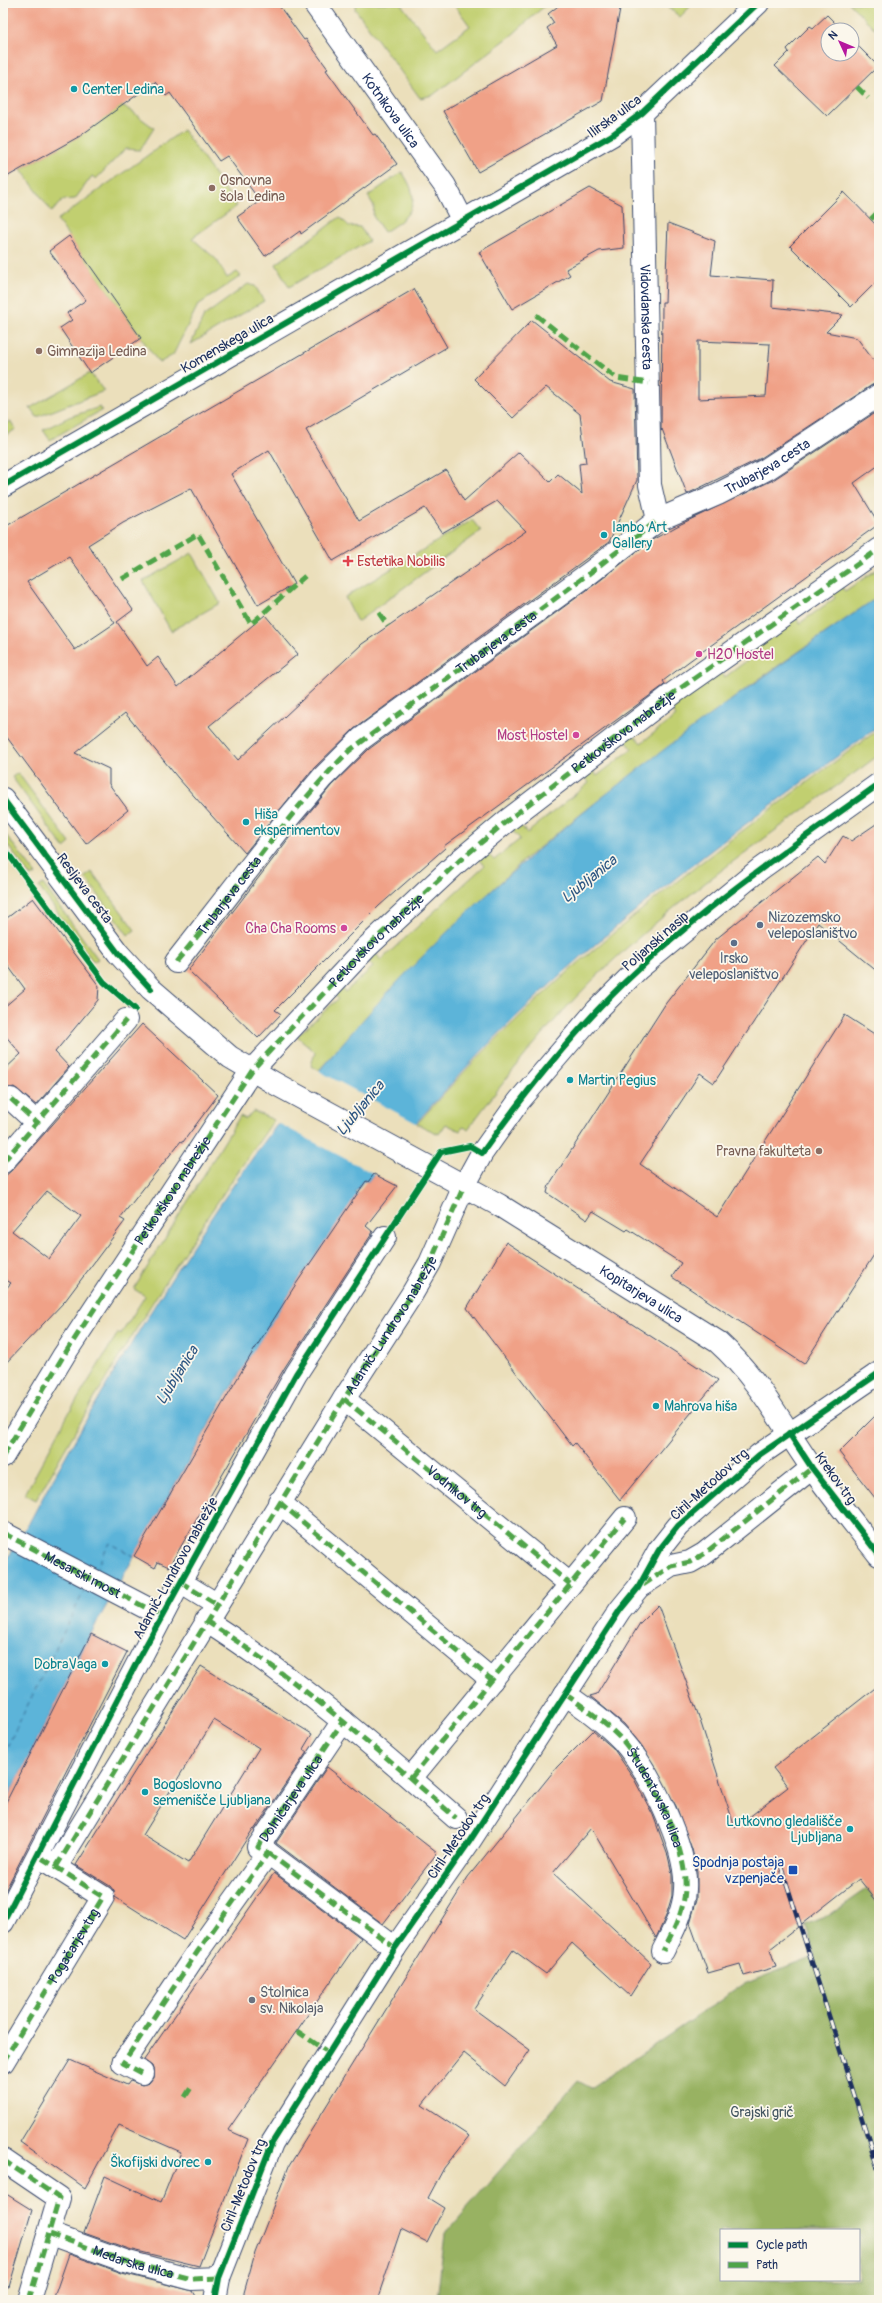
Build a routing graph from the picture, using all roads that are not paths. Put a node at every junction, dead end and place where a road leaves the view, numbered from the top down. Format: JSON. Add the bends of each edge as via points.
{"nodes":[{"id":1,"x":314,"y":3,"type":"edge"},
{"id":2,"x":758,"y":3,"type":"edge"},
{"id":3,"x":642,"y":113,"type":"junction"},
{"id":4,"x":463,"y":221,"type":"junction"},
{"id":5,"x":879,"y":395,"type":"edge"},
{"id":6,"x":3,"y":486,"type":"edge"},
{"id":7,"x":658,"y":520,"type":"junction"},
{"id":8,"x":879,"y":549,"type":"edge"},
{"id":9,"x":879,"y":784,"type":"edge"},
{"id":10,"x":3,"y":799,"type":"edge"},
{"id":11,"x":176,"y":962,"type":"dead end"},
{"id":12,"x":126,"y":1020,"type":"dead end"},
{"id":13,"x":252,"y":1070,"type":"junction"},
{"id":14,"x":11,"y":1099,"type":"dead end"},
{"id":15,"x":37,"y":1123,"type":"junction"},
{"id":16,"x":3,"y":1162,"type":"edge"},
{"id":17,"x":464,"y":1186,"type":"junction"},
{"id":18,"x":385,"y":1236,"type":"dead end"},
{"id":19,"x":879,"y":1373,"type":"edge"},
{"id":20,"x":344,"y":1399,"type":"junction"},
{"id":21,"x":789,"y":1432,"type":"junction"},
{"id":22,"x":3,"y":1456,"type":"edge"},
{"id":23,"x":812,"y":1468,"type":"junction"},
{"id":24,"x":279,"y":1502,"type":"junction"},
{"id":25,"x":625,"y":1518,"type":"dead end"},
{"id":26,"x":3,"y":1533,"type":"edge"},
{"id":27,"x":879,"y":1555,"type":"edge"},
{"id":28,"x":180,"y":1582,"type":"junction"},
{"id":29,"x":570,"y":1584,"type":"junction"},
{"id":30,"x":638,"y":1588,"type":"junction"},
{"id":31,"x":211,"y":1613,"type":"junction"},
{"id":32,"x":162,"y":1616,"type":"junction"},
{"id":33,"x":492,"y":1680,"type":"junction"},
{"id":34,"x":565,"y":1694,"type":"junction"},
{"id":35,"x":343,"y":1721,"type":"junction"},
{"id":36,"x":411,"y":1778,"type":"junction"},
{"id":37,"x":456,"y":1818,"type":"dead end"},
{"id":38,"x":268,"y":1853,"type":"junction"},
{"id":39,"x":37,"y":1855,"type":"junction"},
{"id":40,"x":56,"y":1867,"type":"junction"},
{"id":41,"x":3,"y":1922,"type":"edge"},
{"id":42,"x":395,"y":1948,"type":"junction"},
{"id":43,"x":663,"y":1951,"type":"dead end"},
{"id":44,"x":3,"y":2062,"type":"edge"},
{"id":45,"x":142,"y":2073,"type":"dead end"},
{"id":46,"x":3,"y":2160,"type":"edge"},
{"id":47,"x":50,"y":2234,"type":"junction"},
{"id":48,"x":219,"y":2278,"type":"junction"},
{"id":49,"x":29,"y":2300,"type":"edge"},
{"id":50,"x":215,"y":2300,"type":"edge"}],
"edges":[{"from":1,"to":4,"type":"street","name":"Kotnikova ulica","via":[[445,186]]},
{"from":2,"to":3,"type":"street","name":"Ilirska ulica"},
{"from":3,"to":4,"type":"street","name":"Ilirska ulica","via":[[596,145]]},
{"from":3,"to":7,"type":"street","name":"Vidovdanska cesta","via":[[650,485]]},
{"from":4,"to":6,"type":"street","name":"Komenskega ulica"},
{"from":5,"to":7,"type":"street","name":"Trubarjeva cesta","via":[[767,469]]},
{"from":7,"to":11,"type":"street","name":"Trubarjeva cesta","via":[[349,751],[289,817]]},
{"from":8,"to":13,"type":"street","name":"Petkovškovo nabrežje","via":[[675,692],[508,820],[392,922]]},
{"from":9,"to":17,"type":"street","name":"Poljanski nasip","via":[[760,869],[638,969],[598,1010],[519,1101],[482,1153]]},
{"from":10,"to":13,"type":"street","name":"Resljeva cesta","via":[[118,954],[151,989],[230,1057]]},
{"from":12,"to":15,"type":"street"},
{"from":13,"to":17,"type":"street","name":"Resljeva cesta"},
{"from":13,"to":22,"type":"street","name":"Petkovškovo nabrežje","via":[[64,1355]]},
{"from":14,"to":15,"type":"street"},
{"from":15,"to":16,"type":"street"},
{"from":17,"to":20,"type":"street","name":"Adamič-Lundrovo nabrežje","via":[[430,1263]]},
{"from":17,"to":21,"type":"street","name":"Kopitarjeva ulica","via":[[499,1205],[718,1342],[738,1360],[758,1384]]},
{"from":18,"to":28,"type":"street","name":"Adamič-Lundrovo nabrežje","via":[[296,1374]]},
{"from":19,"to":21,"type":"street","name":"Ciril-Metodov trg"},
{"from":20,"to":24,"type":"street","name":"Adamič-Lundrovo nabrežje"},
{"from":20,"to":29,"type":"street","name":"Vodnikov trg"},
{"from":21,"to":23,"type":"street","name":"Krekov trg"},
{"from":21,"to":30,"type":"street","name":"Ciril-Metodov trg","via":[[678,1526],[659,1550]]},
{"from":23,"to":27,"type":"street","name":"Krekov trg"},
{"from":23,"to":30,"type":"street","name":"Ciril-Metodov trg","via":[[704,1554],[690,1562],[671,1566]]},
{"from":24,"to":31,"type":"street","name":"Adamič-Lundrovo nabrežje"},
{"from":24,"to":33,"type":"street"},
{"from":25,"to":29,"type":"street"},
{"from":26,"to":32,"type":"street","name":"Mesarski most"},
{"from":28,"to":31,"type":"street"},
{"from":28,"to":32,"type":"street","name":"Adamič-Lundrovo nabrežje"},
{"from":29,"to":33,"type":"street"},
{"from":30,"to":34,"type":"street","name":"Ciril-Metodov trg","via":[[620,1610]]},
{"from":31,"to":35,"type":"street","via":[[257,1656]]},
{"from":31,"to":40,"type":"street","name":"Adamič-Lundrovo nabrežje"},
{"from":32,"to":39,"type":"street","name":"Adamič-Lundrovo nabrežje"},
{"from":33,"to":36,"type":"street"},
{"from":34,"to":42,"type":"street","name":"Ciril-Metodov trg","via":[[469,1842]]},
{"from":34,"to":43,"type":"street","name":"Študentovska ulica","via":[[600,1719],[622,1740],[655,1792],[678,1846],[684,1867],[684,1902],[677,1924]]},
{"from":35,"to":36,"type":"street"},
{"from":35,"to":38,"type":"street","name":"Dolničarjeva ulica","via":[[258,1847]]},
{"from":36,"to":37,"type":"street"},
{"from":38,"to":42,"type":"street"},
{"from":38,"to":45,"type":"street","name":"Dolničarjeva ulica","via":[[123,2063]]},
{"from":39,"to":40,"type":"street","name":"Pogačarjev trg"},
{"from":39,"to":41,"type":"street","name":"Adamič-Lundrovo nabrežje"},
{"from":40,"to":44,"type":"street","name":"Pogačarjev trg","via":[[103,1897]]},
{"from":42,"to":48,"type":"street","name":"Ciril-Metodov trg","via":[[272,2143]]},
{"from":46,"to":47,"type":"street","via":[[59,2198]]},
{"from":47,"to":48,"type":"street","name":"Medarska ulica","via":[[125,2261],[192,2279]]},
{"from":47,"to":49,"type":"street"},
{"from":48,"to":50,"type":"street","name":"Ciril-Metodov trg"}]}
